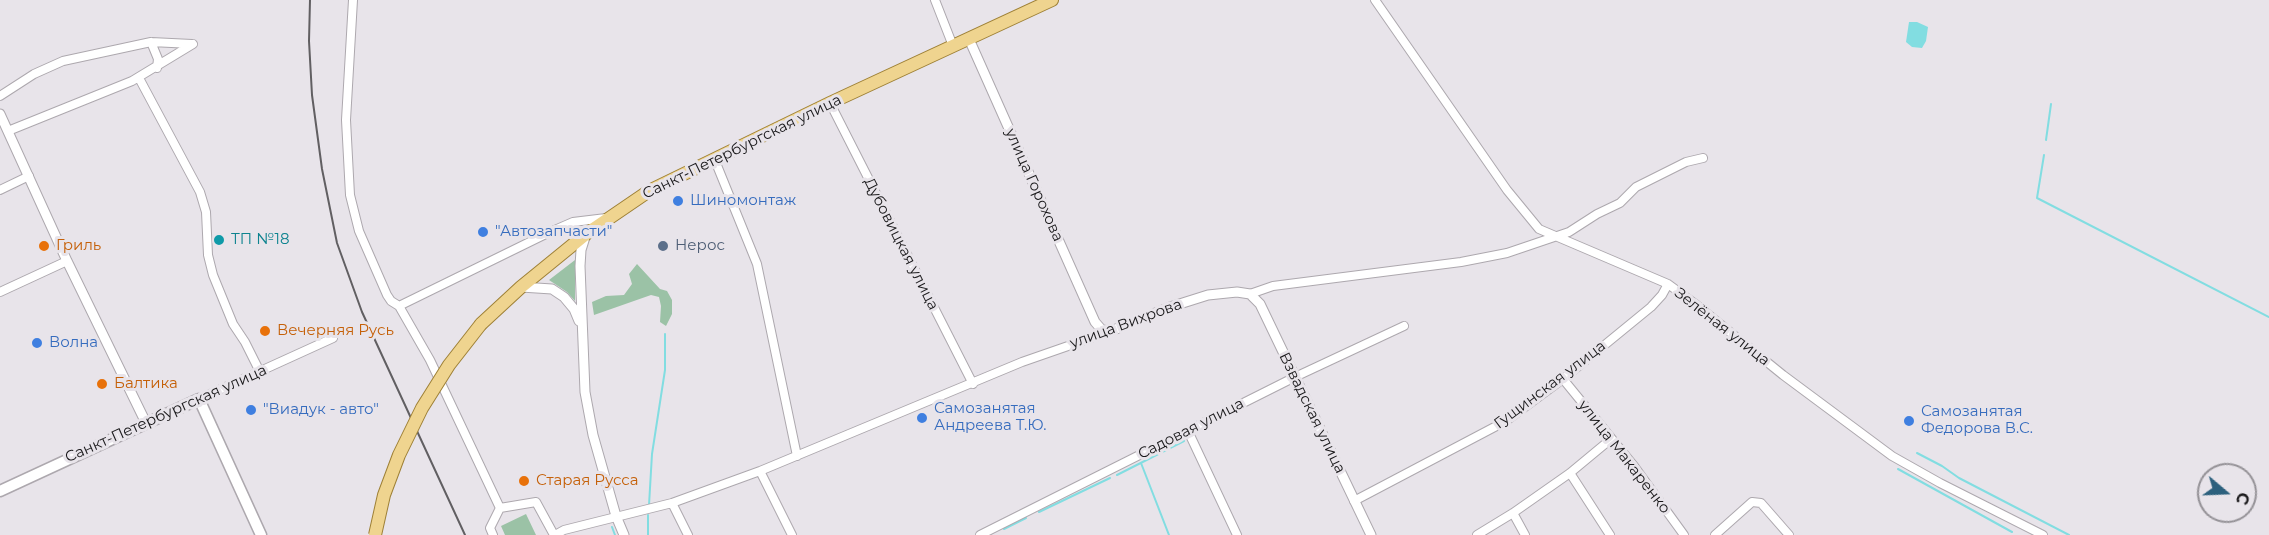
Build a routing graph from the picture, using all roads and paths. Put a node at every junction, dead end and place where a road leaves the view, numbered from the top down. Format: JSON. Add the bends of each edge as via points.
{"nodes":[{"id":1,"x":353,"y":0,"type":"edge"},
{"id":2,"x":934,"y":0,"type":"edge"},
{"id":3,"x":1052,"y":0,"type":"edge"},
{"id":4,"x":1375,"y":0,"type":"edge"},
{"id":5,"x":969,"y":39,"type":"junction"},
{"id":6,"x":151,"y":42,"type":"junction"},
{"id":7,"x":953,"y":46,"type":"junction"},
{"id":8,"x":157,"y":68,"type":"junction"},
{"id":9,"x":139,"y":78,"type":"junction"},
{"id":10,"x":0,"y":96,"type":"edge"},
{"id":11,"x":830,"y":103,"type":"junction"},
{"id":12,"x":0,"y":114,"type":"edge"},
{"id":13,"x":8,"y":131,"type":"junction"},
{"id":14,"x":714,"y":158,"type":"junction"},
{"id":15,"x":1703,"y":158,"type":"dead end"},
{"id":16,"x":29,"y":176,"type":"junction"},
{"id":17,"x":0,"y":190,"type":"edge"},
{"id":18,"x":609,"y":218,"type":"junction"},
{"id":19,"x":585,"y":234,"type":"junction"},
{"id":20,"x":1553,"y":237,"type":"junction"},
{"id":21,"x":67,"y":261,"type":"junction"},
{"id":22,"x":1668,"y":284,"type":"junction"},
{"id":23,"x":521,"y":287,"type":"junction"},
{"id":24,"x":0,"y":292,"type":"edge"},
{"id":25,"x":1250,"y":294,"type":"junction"},
{"id":26,"x":399,"y":306,"type":"junction"},
{"id":27,"x":581,"y":326,"type":"junction"},
{"id":28,"x":1404,"y":326,"type":"dead end"},
{"id":29,"x":1102,"y":330,"type":"junction"},
{"id":30,"x":333,"y":338,"type":"dead end"},
{"id":31,"x":260,"y":372,"type":"junction"},
{"id":32,"x":1295,"y":377,"type":"junction"},
{"id":33,"x":1563,"y":379,"type":"junction"},
{"id":34,"x":973,"y":384,"type":"junction"},
{"id":35,"x":199,"y":399,"type":"junction"},
{"id":36,"x":147,"y":423,"type":"junction"},
{"id":37,"x":1188,"y":431,"type":"junction"},
{"id":38,"x":1611,"y":439,"type":"junction"},
{"id":39,"x":797,"y":456,"type":"junction"},
{"id":40,"x":760,"y":471,"type":"junction"},
{"id":41,"x":1570,"y":473,"type":"junction"},
{"id":42,"x":0,"y":491,"type":"edge"},
{"id":43,"x":1354,"y":501,"type":"junction"},
{"id":44,"x":672,"y":503,"type":"junction"},
{"id":45,"x":500,"y":508,"type":"junction"},
{"id":46,"x":1513,"y":513,"type":"junction"},
{"id":47,"x":616,"y":516,"type":"junction"},
{"id":48,"x":261,"y":535,"type":"edge"},
{"id":49,"x":375,"y":535,"type":"edge"},
{"id":50,"x":493,"y":535,"type":"edge"},
{"id":51,"x":554,"y":535,"type":"edge"},
{"id":52,"x":624,"y":535,"type":"edge"},
{"id":53,"x":688,"y":535,"type":"edge"},
{"id":54,"x":792,"y":535,"type":"edge"},
{"id":55,"x":980,"y":535,"type":"edge"},
{"id":56,"x":1237,"y":535,"type":"edge"},
{"id":57,"x":1371,"y":535,"type":"edge"},
{"id":58,"x":1477,"y":535,"type":"edge"},
{"id":59,"x":1526,"y":535,"type":"edge"},
{"id":60,"x":1610,"y":535,"type":"edge"},
{"id":61,"x":1684,"y":535,"type":"edge"},
{"id":62,"x":1714,"y":535,"type":"edge"},
{"id":63,"x":1789,"y":535,"type":"edge"},
{"id":64,"x":2043,"y":535,"type":"edge"}],
"edges":[{"from":1,"to":26,"type":"street","via":[[346,120],[350,195],[359,231],[387,295]]},
{"from":2,"to":7,"type":"street"},
{"from":3,"to":5,"type":"main road","name":"Санкт-Петербургская улица"},
{"from":4,"to":20,"type":"street","name":"Зелёная улица","via":[[1507,190],[1539,229]]},
{"from":5,"to":7,"type":"main road","name":"Санкт-Петербургская улица"},
{"from":5,"to":29,"type":"street","name":"улица Горохова","via":[[1095,322]]},
{"from":6,"to":8,"type":"street"},
{"from":6,"to":8,"type":"street","via":[[193,44]]},
{"from":6,"to":10,"type":"street","via":[[63,61]]},
{"from":7,"to":11,"type":"main road","name":"Санкт-Петербургская улица"},
{"from":8,"to":9,"type":"street"},
{"from":9,"to":13,"type":"street"},
{"from":9,"to":31,"type":"street","via":[[200,192],[213,275],[232,324]]},
{"from":11,"to":14,"type":"main road","name":"Санкт-Петербургская улица"},
{"from":11,"to":34,"type":"street","name":"Дубовицкая улица"},
{"from":12,"to":13,"type":"street"},
{"from":13,"to":16,"type":"street"},
{"from":14,"to":18,"type":"main road","name":"Санкт-Петербургская улица","via":[[649,191]]},
{"from":14,"to":39,"type":"street","via":[[757,264]]},
{"from":15,"to":20,"type":"street","name":"улица Вихрова","via":[[1686,162],[1636,187],[1620,203]]},
{"from":16,"to":17,"type":"street"},
{"from":16,"to":21,"type":"street"},
{"from":18,"to":19,"type":"main road"},
{"from":18,"to":26,"type":"street","name":"Санкт-Петербургская улица","via":[[573,222]]},
{"from":19,"to":23,"type":"main road"},
{"from":19,"to":27,"type":"street","via":[[580,266]]},
{"from":20,"to":22,"type":"street","name":"Зелёная улица"},
{"from":20,"to":25,"type":"street","name":"улица Вихрова","via":[[1461,262],[1273,286]]},
{"from":21,"to":24,"type":"street"},
{"from":21,"to":36,"type":"street"},
{"from":22,"to":33,"type":"street","name":"Гущинская улица","via":[[1651,307]]},
{"from":22,"to":64,"type":"street","name":"Зелёная улица","via":[[1892,456]]},
{"from":23,"to":27,"type":"street","via":[[552,289],[574,309]]},
{"from":23,"to":49,"type":"main road","bridge":true,"via":[[481,324],[422,408],[384,495]]},
{"from":25,"to":29,"type":"street","name":"улица Вихрова","via":[[1209,295],[1111,331]]},
{"from":25,"to":32,"type":"street","name":"Взвадская улица","via":[[1260,304]]},
{"from":26,"to":45,"type":"street","via":[[430,360]]},
{"from":27,"to":47,"type":"street","via":[[585,392]]},
{"from":28,"to":32,"type":"street","name":"Садовая улица"},
{"from":29,"to":34,"type":"street","name":"улица Вихрова","via":[[1091,338]]},
{"from":30,"to":31,"type":"street","name":"Санкт-Петербургская улица"},
{"from":31,"to":35,"type":"street","name":"Санкт-Петербургская улица"},
{"from":32,"to":37,"type":"street","name":"Садовая улица"},
{"from":32,"to":43,"type":"street","name":"Взвадская улица"},
{"from":33,"to":38,"type":"street","name":"улица Макаренко"},
{"from":33,"to":43,"type":"street","name":"Гущинская улица","via":[[1506,421]]},
{"from":34,"to":39,"type":"street","name":"улица Вихрова"},
{"from":35,"to":36,"type":"main road","name":"Санкт-Петербургская улица"},
{"from":35,"to":48,"type":"main road"},
{"from":36,"to":42,"type":"main road","name":"Санкт-Петербургская улица"},
{"from":37,"to":55,"type":"street","name":"Садовая улица"},
{"from":37,"to":56,"type":"street"},
{"from":38,"to":41,"type":"street"},
{"from":38,"to":61,"type":"street","name":"улица Макаренко"},
{"from":39,"to":40,"type":"street","name":"улица Вихрова"},
{"from":40,"to":44,"type":"street","name":"улица Вихрова"},
{"from":40,"to":54,"type":"street"},
{"from":41,"to":46,"type":"street"},
{"from":41,"to":60,"type":"street"},
{"from":43,"to":57,"type":"street","name":"Взвадская улица"},
{"from":44,"to":47,"type":"street","name":"улица Вихрова"},
{"from":44,"to":53,"type":"street"},
{"from":45,"to":50,"type":"street","via":[[490,528]]},
{"from":45,"to":51,"type":"street","via":[[536,502]]},
{"from":46,"to":58,"type":"street"},
{"from":46,"to":59,"type":"street"},
{"from":47,"to":51,"type":"street","name":"улица Вихрова"},
{"from":47,"to":52,"type":"street"},
{"from":62,"to":63,"type":"street","via":[[1752,502],[1761,503]]}]}
